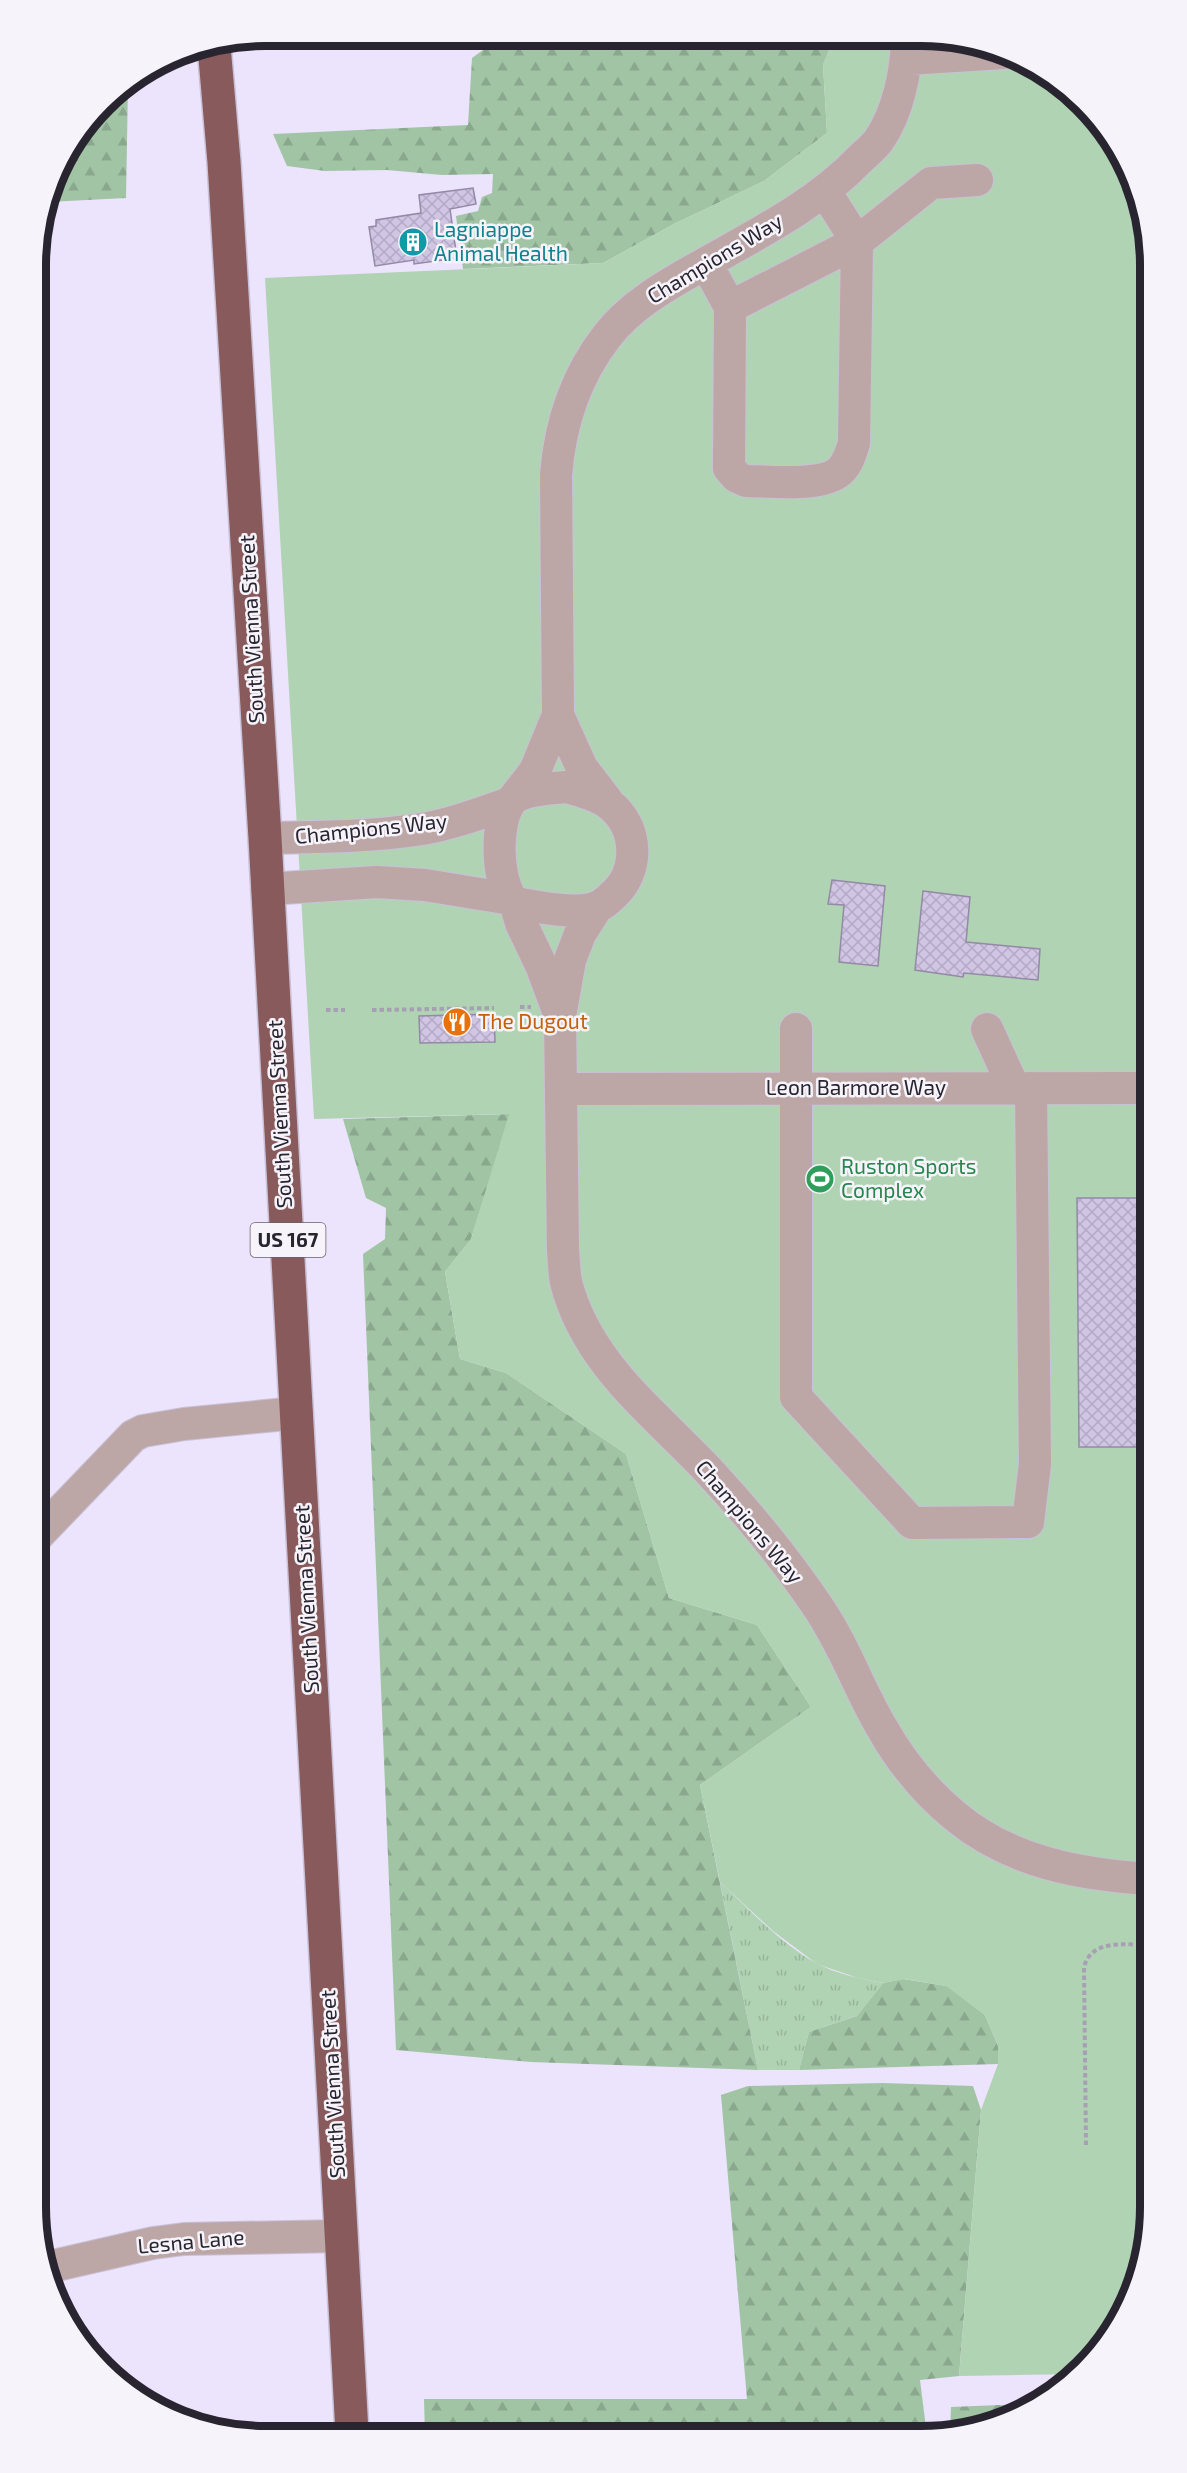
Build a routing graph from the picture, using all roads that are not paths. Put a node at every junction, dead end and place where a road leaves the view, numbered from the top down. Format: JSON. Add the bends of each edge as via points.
{"nodes":[{"id":1,"x":907,"y":50,"type":"edge"},
{"id":2,"x":968,"y":52,"type":"edge"},
{"id":3,"x":215,"y":53,"type":"edge"},
{"id":4,"x":977,"y":180,"type":"dead end"},
{"id":5,"x":825,"y":191,"type":"junction"},
{"id":6,"x":856,"y":242,"type":"junction"},
{"id":7,"x":706,"y":263,"type":"junction"},
{"id":8,"x":730,"y":307,"type":"junction"},
{"id":9,"x":558,"y":715,"type":"junction"},
{"id":10,"x":512,"y":800,"type":"junction"},
{"id":11,"x":609,"y":804,"type":"junction"},
{"id":12,"x":265,"y":838,"type":"junction"},
{"id":13,"x":267,"y":889,"type":"junction"},
{"id":14,"x":513,"y":901,"type":"junction"},
{"id":15,"x":597,"y":907,"type":"junction"},
{"id":16,"x":560,"y":1016,"type":"junction"},
{"id":17,"x":796,"y":1029,"type":"dead end"},
{"id":18,"x":987,"y":1029,"type":"dead end"},
{"id":19,"x":796,"y":1088,"type":"junction"},
{"id":20,"x":1023,"y":1088,"type":"junction"},
{"id":21,"x":1140,"y":1088,"type":"edge"},
{"id":22,"x":561,"y":1089,"type":"junction"},
{"id":23,"x":297,"y":1413,"type":"junction"},
{"id":24,"x":46,"y":1527,"type":"edge"},
{"id":25,"x":1140,"y":1878,"type":"edge"},
{"id":26,"x":341,"y":2236,"type":"junction"},
{"id":27,"x":54,"y":2265,"type":"edge"},
{"id":28,"x":352,"y":2427,"type":"edge"}],
"edges":[{"from":1,"to":2,"type":"street"},
{"from":1,"to":5,"type":"street","name":"Champions Way","via":[[896,103],[879,140]]},
{"from":3,"to":12,"type":"highway","name":"South Vienna Street","number":"US 167"},
{"from":4,"to":6,"type":"street","via":[[931,183]]},
{"from":5,"to":6,"type":"street"},
{"from":5,"to":7,"type":"street","name":"Champions Way"},
{"from":6,"to":8,"type":"street"},
{"from":6,"to":8,"type":"street","via":[[854,443],[841,471],[812,482],[746,481],[729,468]]},
{"from":7,"to":8,"type":"street"},
{"from":7,"to":9,"type":"street","name":"Champions Way","via":[[660,289],[608,334],[577,385],[567,414],[556,475]]},
{"from":9,"to":10,"type":"street","name":"Champions Way","via":[[535,771]]},
{"from":9,"to":11,"type":"street","name":"Champions Way","via":[[582,768]]},
{"from":10,"to":11,"type":"street","name":"Champions Way","via":[[549,788],[567,787]]},
{"from":10,"to":12,"type":"street","name":"Champions Way","via":[[457,821],[421,829]]},
{"from":10,"to":14,"type":"street","name":"Champions Way","via":[[500,832],[499,851],[502,875]]},
{"from":11,"to":15,"type":"street","name":"Champions Way","via":[[626,825],[633,856],[626,881]]},
{"from":12,"to":13,"type":"highway","name":"South Vienna Street","number":"US 167"},
{"from":13,"to":14,"type":"street","via":[[377,882],[425,885]]},
{"from":13,"to":23,"type":"highway","name":"South Vienna Street","number":"US 167"},
{"from":14,"to":15,"type":"street","via":[[569,910]]},
{"from":14,"to":16,"type":"street","name":"Champions Way"},
{"from":15,"to":16,"type":"street","name":"Champions Way","via":[[570,960]]},
{"from":16,"to":22,"type":"street","name":"Champions Way"},
{"from":17,"to":19,"type":"street"},
{"from":18,"to":20,"type":"street"},
{"from":19,"to":20,"type":"street","name":"Leon Barmore Way"},
{"from":19,"to":20,"type":"street","via":[[796,1396],[912,1522],[1028,1522],[1035,1464]]},
{"from":19,"to":22,"type":"street","name":"Leon Barmore Way"},
{"from":20,"to":21,"type":"street","name":"Leon Barmore Way"},
{"from":22,"to":25,"type":"street","name":"Champions Way","via":[[566,1281],[580,1321],[598,1353],[775,1548],[820,1610],[900,1758],[955,1816],[1029,1858],[1100,1876]]},
{"from":23,"to":24,"type":"street","via":[[143,1431],[133,1436]]},
{"from":23,"to":26,"type":"highway","name":"South Vienna Street","number":"US 167"},
{"from":26,"to":27,"type":"street","name":"Lesna Lane","via":[[184,2239],[124,2248]]},
{"from":26,"to":28,"type":"highway","name":"South Vienna Street","number":"US 167"}]}
